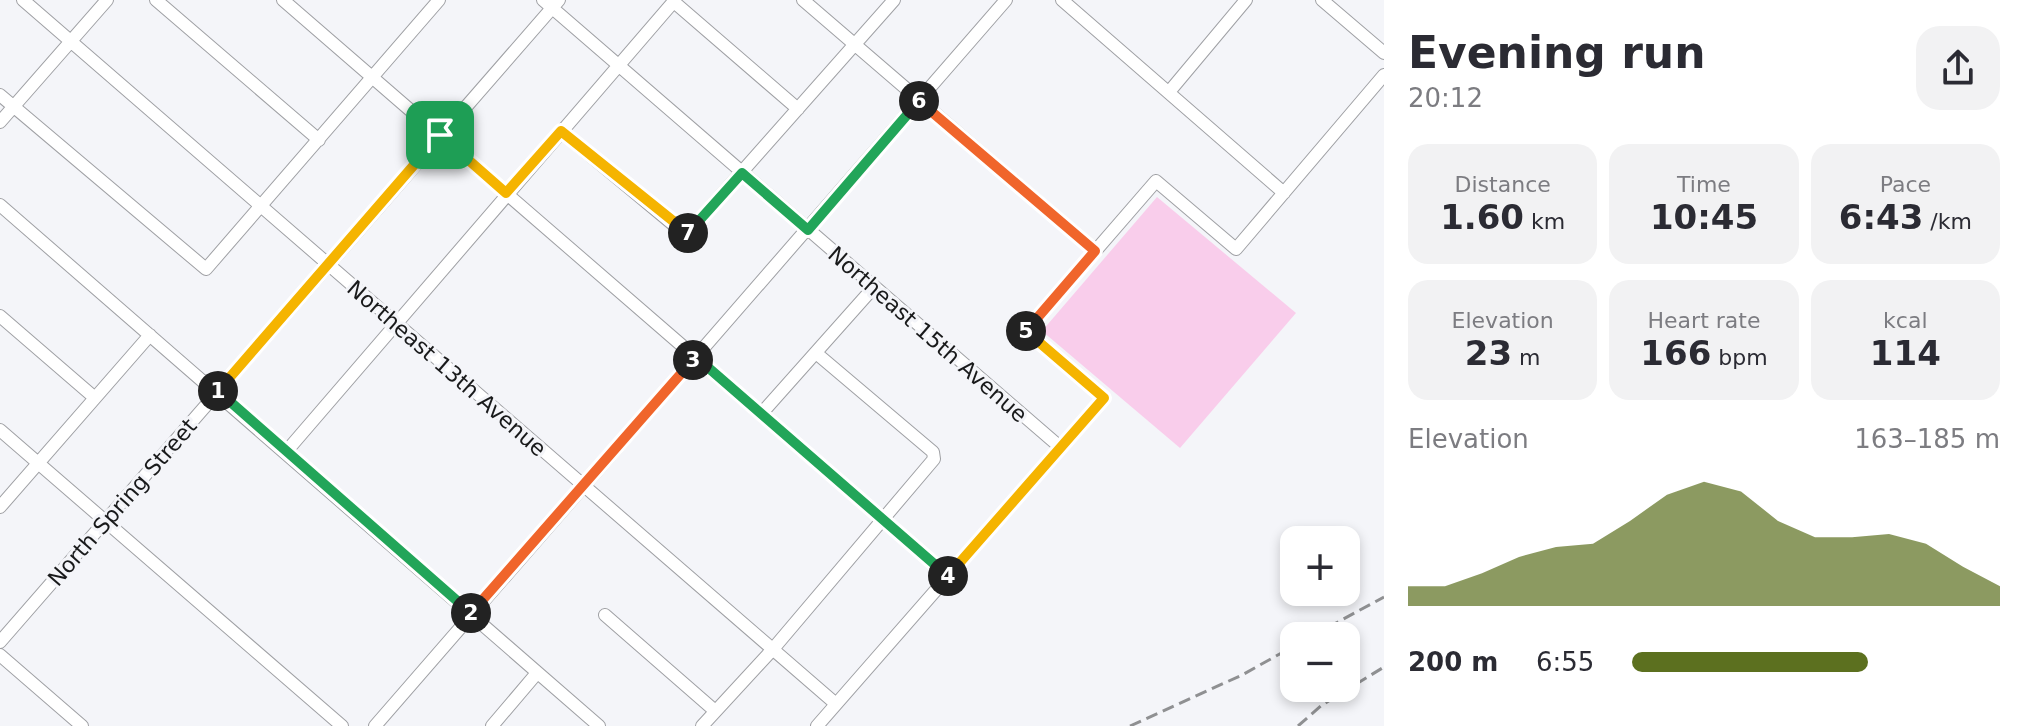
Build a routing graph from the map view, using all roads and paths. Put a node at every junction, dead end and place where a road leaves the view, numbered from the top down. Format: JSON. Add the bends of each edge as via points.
{"nodes":[{"id":1,"x":23,"y":0,"type":"edge"},
{"id":2,"x":107,"y":0,"type":"edge"},
{"id":3,"x":156,"y":0,"type":"edge"},
{"id":4,"x":283,"y":0,"type":"edge"},
{"id":5,"x":803,"y":0,"type":"edge"},
{"id":6,"x":894,"y":0,"type":"edge"},
{"id":7,"x":1006,"y":0,"type":"edge"},
{"id":8,"x":1062,"y":0,"type":"edge"},
{"id":9,"x":1246,"y":0,"type":"edge"},
{"id":10,"x":1322,"y":0,"type":"edge"},
{"id":11,"x":674,"y":1,"type":"edge"},
{"id":12,"x":431,"y":3,"type":"edge"},
{"id":13,"x":552,"y":3,"type":"edge"},
{"id":14,"x":70,"y":42,"type":"junction"},
{"id":15,"x":855,"y":45,"type":"junction"},
{"id":16,"x":1384,"y":53,"type":"edge"},
{"id":17,"x":619,"y":65,"type":"junction"},
{"id":18,"x":1384,"y":75,"type":"edge"},
{"id":19,"x":372,"y":77,"type":"junction"},
{"id":20,"x":1169,"y":92,"type":"junction"},
{"id":21,"x":0,"y":95,"type":"edge"},
{"id":22,"x":920,"y":100,"type":"junction"},
{"id":23,"x":13,"y":107,"type":"junction"},
{"id":24,"x":798,"y":109,"type":"junction"},
{"id":25,"x":0,"y":122,"type":"edge"},
{"id":26,"x":561,"y":131,"type":"junction"},
{"id":27,"x":440,"y":135,"type":"junction"},
{"id":28,"x":319,"y":140,"type":"junction"},
{"id":29,"x":742,"y":173,"type":"junction"},
{"id":30,"x":506,"y":193,"type":"junction"},
{"id":31,"x":1284,"y":193,"type":"junction"},
{"id":32,"x":0,"y":205,"type":"edge"},
{"id":33,"x":261,"y":206,"type":"junction"},
{"id":34,"x":808,"y":230,"type":"junction"},
{"id":35,"x":1095,"y":251,"type":"junction"},
{"id":36,"x":328,"y":264,"type":"junction"},
{"id":37,"x":874,"y":287,"type":"junction"},
{"id":38,"x":0,"y":316,"type":"edge"},
{"id":39,"x":396,"y":324,"type":"junction"},
{"id":40,"x":150,"y":335,"type":"junction"},
{"id":41,"x":816,"y":353,"type":"junction"},
{"id":42,"x":696,"y":357,"type":"junction"},
{"id":43,"x":216,"y":392,"type":"junction"},
{"id":44,"x":95,"y":398,"type":"junction"},
{"id":45,"x":761,"y":414,"type":"junction"},
{"id":46,"x":0,"y":430,"type":"edge"},
{"id":47,"x":1060,"y":447,"type":"junction"},
{"id":48,"x":285,"y":453,"type":"junction"},
{"id":49,"x":39,"y":464,"type":"junction"},
{"id":50,"x":584,"y":486,"type":"junction"},
{"id":51,"x":0,"y":507,"type":"edge"},
{"id":52,"x":883,"y":519,"type":"junction"},
{"id":53,"x":104,"y":521,"type":"junction"},
{"id":54,"x":948,"y":576,"type":"junction"},
{"id":55,"x":472,"y":614,"type":"junction"},
{"id":56,"x":605,"y":615,"type":"dead end"},
{"id":57,"x":0,"y":642,"type":"edge"},
{"id":58,"x":773,"y":649,"type":"junction"},
{"id":59,"x":0,"y":655,"type":"edge"},
{"id":60,"x":537,"y":673,"type":"junction"},
{"id":61,"x":836,"y":704,"type":"junction"},
{"id":62,"x":714,"y":710,"type":"junction"},
{"id":63,"x":82,"y":726,"type":"edge"},
{"id":64,"x":342,"y":726,"type":"edge"},
{"id":65,"x":375,"y":726,"type":"edge"},
{"id":66,"x":492,"y":726,"type":"edge"},
{"id":67,"x":599,"y":726,"type":"edge"},
{"id":68,"x":702,"y":726,"type":"edge"},
{"id":69,"x":817,"y":726,"type":"edge"}],
"edges":[{"from":1,"to":14,"type":"street","name":"Northeast 13th Avenue"},
{"from":2,"to":14,"type":"street"},
{"from":3,"to":28,"type":"street"},
{"from":4,"to":19,"type":"street"},
{"from":5,"to":15,"type":"street"},
{"from":6,"to":15,"type":"street"},
{"from":7,"to":22,"type":"street"},
{"from":8,"to":20,"type":"street"},
{"from":9,"to":20,"type":"street"},
{"from":10,"to":16,"type":"street"},
{"from":11,"to":17,"type":"street"},
{"from":11,"to":24,"type":"street"},
{"from":12,"to":19,"type":"street"},
{"from":13,"to":17,"type":"street","name":"Northeast 15th Avenue"},
{"from":13,"to":27,"type":"street","name":"North Spring Street"},
{"from":14,"to":23,"type":"street"},
{"from":14,"to":33,"type":"street","name":"Northeast 13th Avenue"},
{"from":15,"to":22,"type":"street"},
{"from":15,"to":24,"type":"street"},
{"from":17,"to":26,"type":"street"},
{"from":17,"to":29,"type":"street","name":"Northeast 15th Avenue"},
{"from":18,"to":31,"type":"street"},
{"from":19,"to":27,"type":"street"},
{"from":19,"to":28,"type":"street"},
{"from":20,"to":31,"type":"street"},
{"from":21,"to":23,"type":"street"},
{"from":22,"to":34,"type":"street"},
{"from":22,"to":35,"type":"street"},
{"from":23,"to":25,"type":"street"},
{"from":23,"to":33,"type":"street","via":[[206,269]]},
{"from":24,"to":29,"type":"street"},
{"from":26,"to":29,"type":"street","via":[[686,235]]},
{"from":26,"to":30,"type":"street"},
{"from":27,"to":30,"type":"street"},
{"from":27,"to":36,"type":"street","name":"North Spring Street"},
{"from":28,"to":33,"type":"street"},
{"from":29,"to":34,"type":"street","name":"Northeast 15th Avenue"},
{"from":30,"to":39,"type":"street"},
{"from":30,"to":42,"type":"street"},
{"from":31,"to":35,"type":"street","via":[[1236,249],[1156,181]]},
{"from":32,"to":40,"type":"street"},
{"from":33,"to":36,"type":"street","name":"Northeast 13th Avenue"},
{"from":34,"to":37,"type":"street","name":"Northeast 15th Avenue"},
{"from":34,"to":42,"type":"street"},
{"from":35,"to":47,"type":"street","via":[[1026,331],[1104,398]]},
{"from":36,"to":39,"type":"street","name":"Northeast 13th Avenue"},
{"from":36,"to":43,"type":"street","name":"North Spring Street"},
{"from":37,"to":41,"type":"street"},
{"from":37,"to":47,"type":"street","name":"Northeast 15th Avenue"},
{"from":38,"to":44,"type":"street"},
{"from":39,"to":48,"type":"street"},
{"from":39,"to":50,"type":"street","name":"Northeast 13th Avenue"},
{"from":40,"to":43,"type":"street"},
{"from":40,"to":44,"type":"street"},
{"from":41,"to":45,"type":"street"},
{"from":41,"to":52,"type":"street","via":[[933,452],[934,459]]},
{"from":42,"to":45,"type":"street"},
{"from":42,"to":50,"type":"street"},
{"from":43,"to":48,"type":"street"},
{"from":43,"to":53,"type":"street","name":"North Spring Street"},
{"from":44,"to":49,"type":"street"},
{"from":45,"to":52,"type":"street"},
{"from":46,"to":49,"type":"street"},
{"from":47,"to":54,"type":"street"},
{"from":48,"to":55,"type":"street"},
{"from":49,"to":51,"type":"street"},
{"from":49,"to":53,"type":"street"},
{"from":50,"to":55,"type":"street"},
{"from":50,"to":58,"type":"street","name":"Northeast 13th Avenue"},
{"from":52,"to":54,"type":"street"},
{"from":52,"to":58,"type":"street"},
{"from":53,"to":57,"type":"street","name":"North Spring Street"},
{"from":53,"to":64,"type":"street"},
{"from":54,"to":61,"type":"street"},
{"from":55,"to":60,"type":"street"},
{"from":55,"to":65,"type":"street"},
{"from":56,"to":62,"type":"street"},
{"from":58,"to":61,"type":"street","name":"Northeast 13th Avenue"},
{"from":58,"to":62,"type":"street"},
{"from":59,"to":63,"type":"street"},
{"from":60,"to":66,"type":"street"},
{"from":60,"to":67,"type":"street"},
{"from":61,"to":69,"type":"street"},
{"from":62,"to":68,"type":"street"}]}
